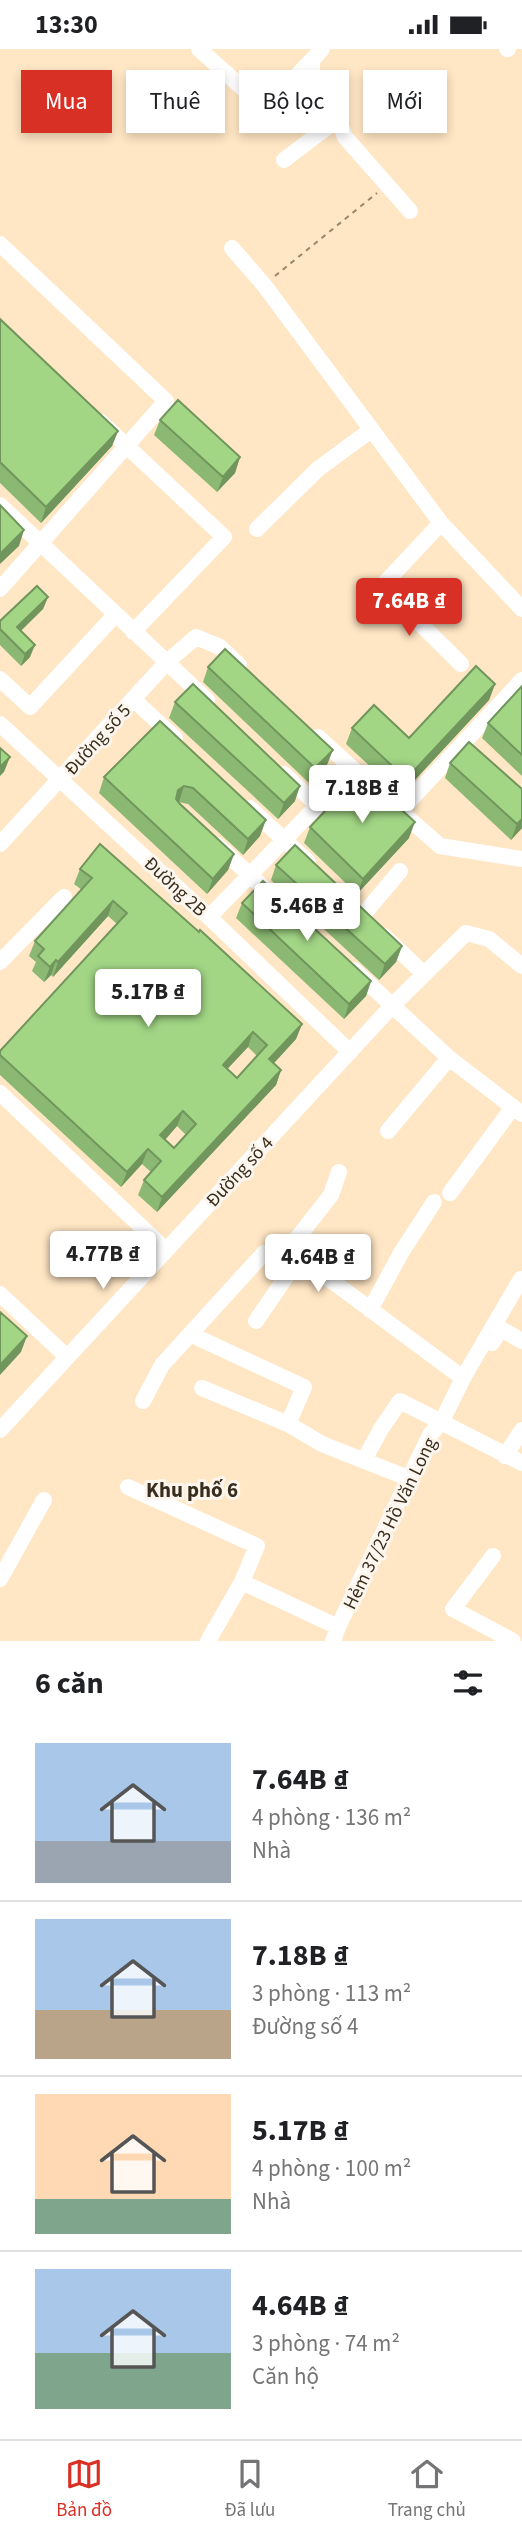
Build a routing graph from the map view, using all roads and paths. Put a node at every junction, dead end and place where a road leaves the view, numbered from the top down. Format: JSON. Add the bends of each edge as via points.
{"nodes":[{"id":1,"x":198,"y":49,"type":"edge"},
{"id":2,"x":317,"y":55,"type":"edge"},
{"id":3,"x":320,"y":133,"type":"edge"},
{"id":4,"x":343,"y":133,"type":"edge"},
{"id":5,"x":284,"y":160,"type":"dead end"},
{"id":6,"x":387,"y":185,"type":"junction"},
{"id":7,"x":410,"y":211,"type":"dead end"},
{"id":8,"x":0,"y":244,"type":"edge"},
{"id":9,"x":232,"y":248,"type":"dead end"},
{"id":10,"x":264,"y":285,"type":"junction"},
{"id":11,"x":87,"y":409,"type":"edge"},
{"id":12,"x":371,"y":430,"type":"junction"},
{"id":13,"x":126,"y":445,"type":"junction"},
{"id":14,"x":0,"y":505,"type":"edge"},
{"id":15,"x":441,"y":523,"type":"junction"},
{"id":16,"x":257,"y":529,"type":"dead end"},
{"id":17,"x":40,"y":543,"type":"junction"},
{"id":18,"x":0,"y":589,"type":"edge"},
{"id":19,"x":522,"y":609,"type":"edge"},
{"id":20,"x":115,"y":615,"type":"junction"},
{"id":21,"x":134,"y":632,"type":"junction"},
{"id":22,"x":167,"y":662,"type":"junction"},
{"id":23,"x":461,"y":664,"type":"dead end"},
{"id":24,"x":251,"y":675,"type":"edge"},
{"id":25,"x":0,"y":679,"type":"edge"},
{"id":26,"x":522,"y":680,"type":"edge"},
{"id":27,"x":133,"y":699,"type":"junction"},
{"id":28,"x":217,"y":710,"type":"edge"},
{"id":29,"x":302,"y":722,"type":"edge"},
{"id":30,"x":0,"y":724,"type":"edge"},
{"id":31,"x":184,"y":746,"type":"edge"},
{"id":32,"x":277,"y":767,"type":"edge"},
{"id":33,"x":353,"y":769,"type":"junction"},
{"id":34,"x":60,"y":780,"type":"junction"},
{"id":35,"x":234,"y":793,"type":"edge"},
{"id":36,"x":317,"y":806,"type":"junction"},
{"id":37,"x":400,"y":811,"type":"junction"},
{"id":38,"x":201,"y":830,"type":"edge"},
{"id":39,"x":285,"y":839,"type":"junction"},
{"id":40,"x":0,"y":844,"type":"edge"},
{"id":41,"x":522,"y":859,"type":"edge"},
{"id":42,"x":400,"y":871,"type":"dead end"},
{"id":43,"x":250,"y":875,"type":"junction"},
{"id":44,"x":324,"y":877,"type":"edge"},
{"id":45,"x":64,"y":897,"type":"dead end"},
{"id":46,"x":290,"y":912,"type":"edge"},
{"id":47,"x":209,"y":917,"type":"junction"},
{"id":48,"x":341,"y":959,"type":"edge"},
{"id":49,"x":0,"y":962,"type":"edge"},
{"id":50,"x":522,"y":966,"type":"edge"},
{"id":51,"x":423,"y":973,"type":"junction"},
{"id":52,"x":392,"y":1006,"type":"junction"},
{"id":53,"x":350,"y":1052,"type":"junction"},
{"id":54,"x":449,"y":1058,"type":"junction"},
{"id":55,"x":0,"y":1093,"type":"edge"},
{"id":56,"x":518,"y":1111,"type":"edge"},
{"id":57,"x":388,"y":1132,"type":"dead end"},
{"id":58,"x":339,"y":1172,"type":"dead end"},
{"id":59,"x":450,"y":1193,"type":"dead end"},
{"id":60,"x":434,"y":1202,"type":"dead end"},
{"id":61,"x":166,"y":1250,"type":"junction"},
{"id":62,"x":264,"y":1253,"type":"dead end"},
{"id":63,"x":299,"y":1258,"type":"junction"},
{"id":64,"x":521,"y":1279,"type":"edge"},
{"id":65,"x":0,"y":1294,"type":"edge"},
{"id":66,"x":370,"y":1310,"type":"junction"},
{"id":67,"x":256,"y":1321,"type":"dead end"},
{"id":68,"x":192,"y":1335,"type":"junction"},
{"id":69,"x":522,"y":1341,"type":"edge"},
{"id":70,"x":67,"y":1357,"type":"junction"},
{"id":71,"x":463,"y":1378,"type":"junction"},
{"id":72,"x":202,"y":1388,"type":"dead end"},
{"id":73,"x":144,"y":1401,"type":"dead end"},
{"id":74,"x":442,"y":1421,"type":"junction"},
{"id":75,"x":288,"y":1425,"type":"junction"},
{"id":76,"x":0,"y":1430,"type":"edge"},
{"id":77,"x":522,"y":1430,"type":"edge"},
{"id":78,"x":505,"y":1456,"type":"junction"},
{"id":79,"x":364,"y":1460,"type":"junction"},
{"id":80,"x":522,"y":1463,"type":"edge"},
{"id":81,"x":408,"y":1478,"type":"junction"},
{"id":82,"x":128,"y":1487,"type":"dead end"},
{"id":83,"x":44,"y":1500,"type":"dead end"},
{"id":84,"x":493,"y":1556,"type":"dead end"},
{"id":85,"x":0,"y":1579,"type":"edge"},
{"id":86,"x":242,"y":1583,"type":"junction"},
{"id":87,"x":335,"y":1634,"type":"edge"},
{"id":88,"x":208,"y":1641,"type":"edge"},
{"id":89,"x":513,"y":1641,"type":"edge"}],
"edges":[{"from":1,"to":2,"type":"street","via":[[265,108]]},
{"from":3,"to":5,"type":"street"},
{"from":4,"to":6,"type":"street"},
{"from":6,"to":7,"type":"street"},
{"from":6,"to":10,"type":"path"},
{"from":8,"to":13,"type":"street","via":[[166,401]]},
{"from":9,"to":10,"type":"street"},
{"from":10,"to":12,"type":"street"},
{"from":11,"to":13,"type":"street"},
{"from":12,"to":15,"type":"street"},
{"from":12,"to":16,"type":"street","via":[[318,469]]},
{"from":13,"to":17,"type":"street"},
{"from":13,"to":21,"type":"street","via":[[224,537]]},
{"from":14,"to":17,"type":"street"},
{"from":15,"to":19,"type":"street"},
{"from":15,"to":23,"type":"street","via":[[382,586]]},
{"from":17,"to":18,"type":"street"},
{"from":17,"to":20,"type":"street"},
{"from":20,"to":21,"type":"street"},
{"from":20,"to":25,"type":"street","via":[[30,706]]},
{"from":21,"to":22,"type":"street"},
{"from":22,"to":24,"type":"street","name":"Đường số 5","via":[[196,637],[220,647]]},
{"from":22,"to":27,"type":"street","name":"Đường số 5"},
{"from":22,"to":28,"type":"street"},
{"from":26,"to":37,"type":"street","via":[[468,747]]},
{"from":27,"to":31,"type":"street"},
{"from":27,"to":34,"type":"street","name":"Đường số 5"},
{"from":29,"to":33,"type":"street"},
{"from":30,"to":34,"type":"street","name":"Đường 2B"},
{"from":32,"to":36,"type":"street"},
{"from":33,"to":36,"type":"street"},
{"from":33,"to":37,"type":"street"},
{"from":34,"to":40,"type":"street","name":"Đường số 5"},
{"from":34,"to":47,"type":"street","name":"Đường 2B"},
{"from":35,"to":39,"type":"street"},
{"from":36,"to":39,"type":"street"},
{"from":37,"to":41,"type":"street","via":[[440,846]]},
{"from":38,"to":43,"type":"street"},
{"from":39,"to":43,"type":"street"},
{"from":39,"to":44,"type":"street"},
{"from":42,"to":51,"type":"street","via":[[358,910]]},
{"from":43,"to":46,"type":"street"},
{"from":43,"to":47,"type":"street"},
{"from":45,"to":49,"type":"street"},
{"from":47,"to":53,"type":"street","name":"Đường 2B"},
{"from":48,"to":52,"type":"street"},
{"from":50,"to":51,"type":"street","name":"Đường số 4","via":[[489,939],[466,933]]},
{"from":51,"to":52,"type":"street","name":"Đường số 4"},
{"from":52,"to":53,"type":"street","name":"Đường số 4"},
{"from":52,"to":54,"type":"street"},
{"from":53,"to":61,"type":"street","name":"Đường số 4","via":[[230,1169]]},
{"from":54,"to":56,"type":"street"},
{"from":54,"to":57,"type":"street"},
{"from":55,"to":61,"type":"street"},
{"from":56,"to":59,"type":"street"},
{"from":58,"to":63,"type":"street","via":[[331,1195],[290,1250]]},
{"from":60,"to":66,"type":"street"},
{"from":61,"to":70,"type":"street","name":"Đường số 4"},
{"from":62,"to":68,"type":"street"},
{"from":63,"to":66,"type":"street"},
{"from":63,"to":67,"type":"street"},
{"from":64,"to":71,"type":"street"},
{"from":65,"to":70,"type":"street"},
{"from":66,"to":71,"type":"street"},
{"from":68,"to":73,"type":"street","via":[[162,1365]]},
{"from":68,"to":75,"type":"street","via":[[303,1387]]},
{"from":69,"to":71,"type":"street","via":[[501,1329],[474,1374]]},
{"from":70,"to":76,"type":"street","name":"Đường số 4"},
{"from":71,"to":74,"type":"street","name":"Hẻm 37/23 Hồ Văn Long"},
{"from":72,"to":75,"type":"street"},
{"from":74,"to":78,"type":"street"},
{"from":74,"to":79,"type":"street","via":[[400,1401]]},
{"from":74,"to":81,"type":"street","name":"Hẻm 37/23 Hồ Văn Long"},
{"from":75,"to":79,"type":"street"},
{"from":77,"to":78,"type":"street"},
{"from":78,"to":80,"type":"street"},
{"from":79,"to":81,"type":"street"},
{"from":81,"to":87,"type":"street","name":"Hẻm 37/23 Hồ Văn Long"},
{"from":82,"to":86,"type":"street","via":[[257,1546]]},
{"from":83,"to":85,"type":"street"},
{"from":84,"to":89,"type":"street","via":[[453,1609]]},
{"from":86,"to":87,"type":"street"},
{"from":86,"to":88,"type":"street"}]}
